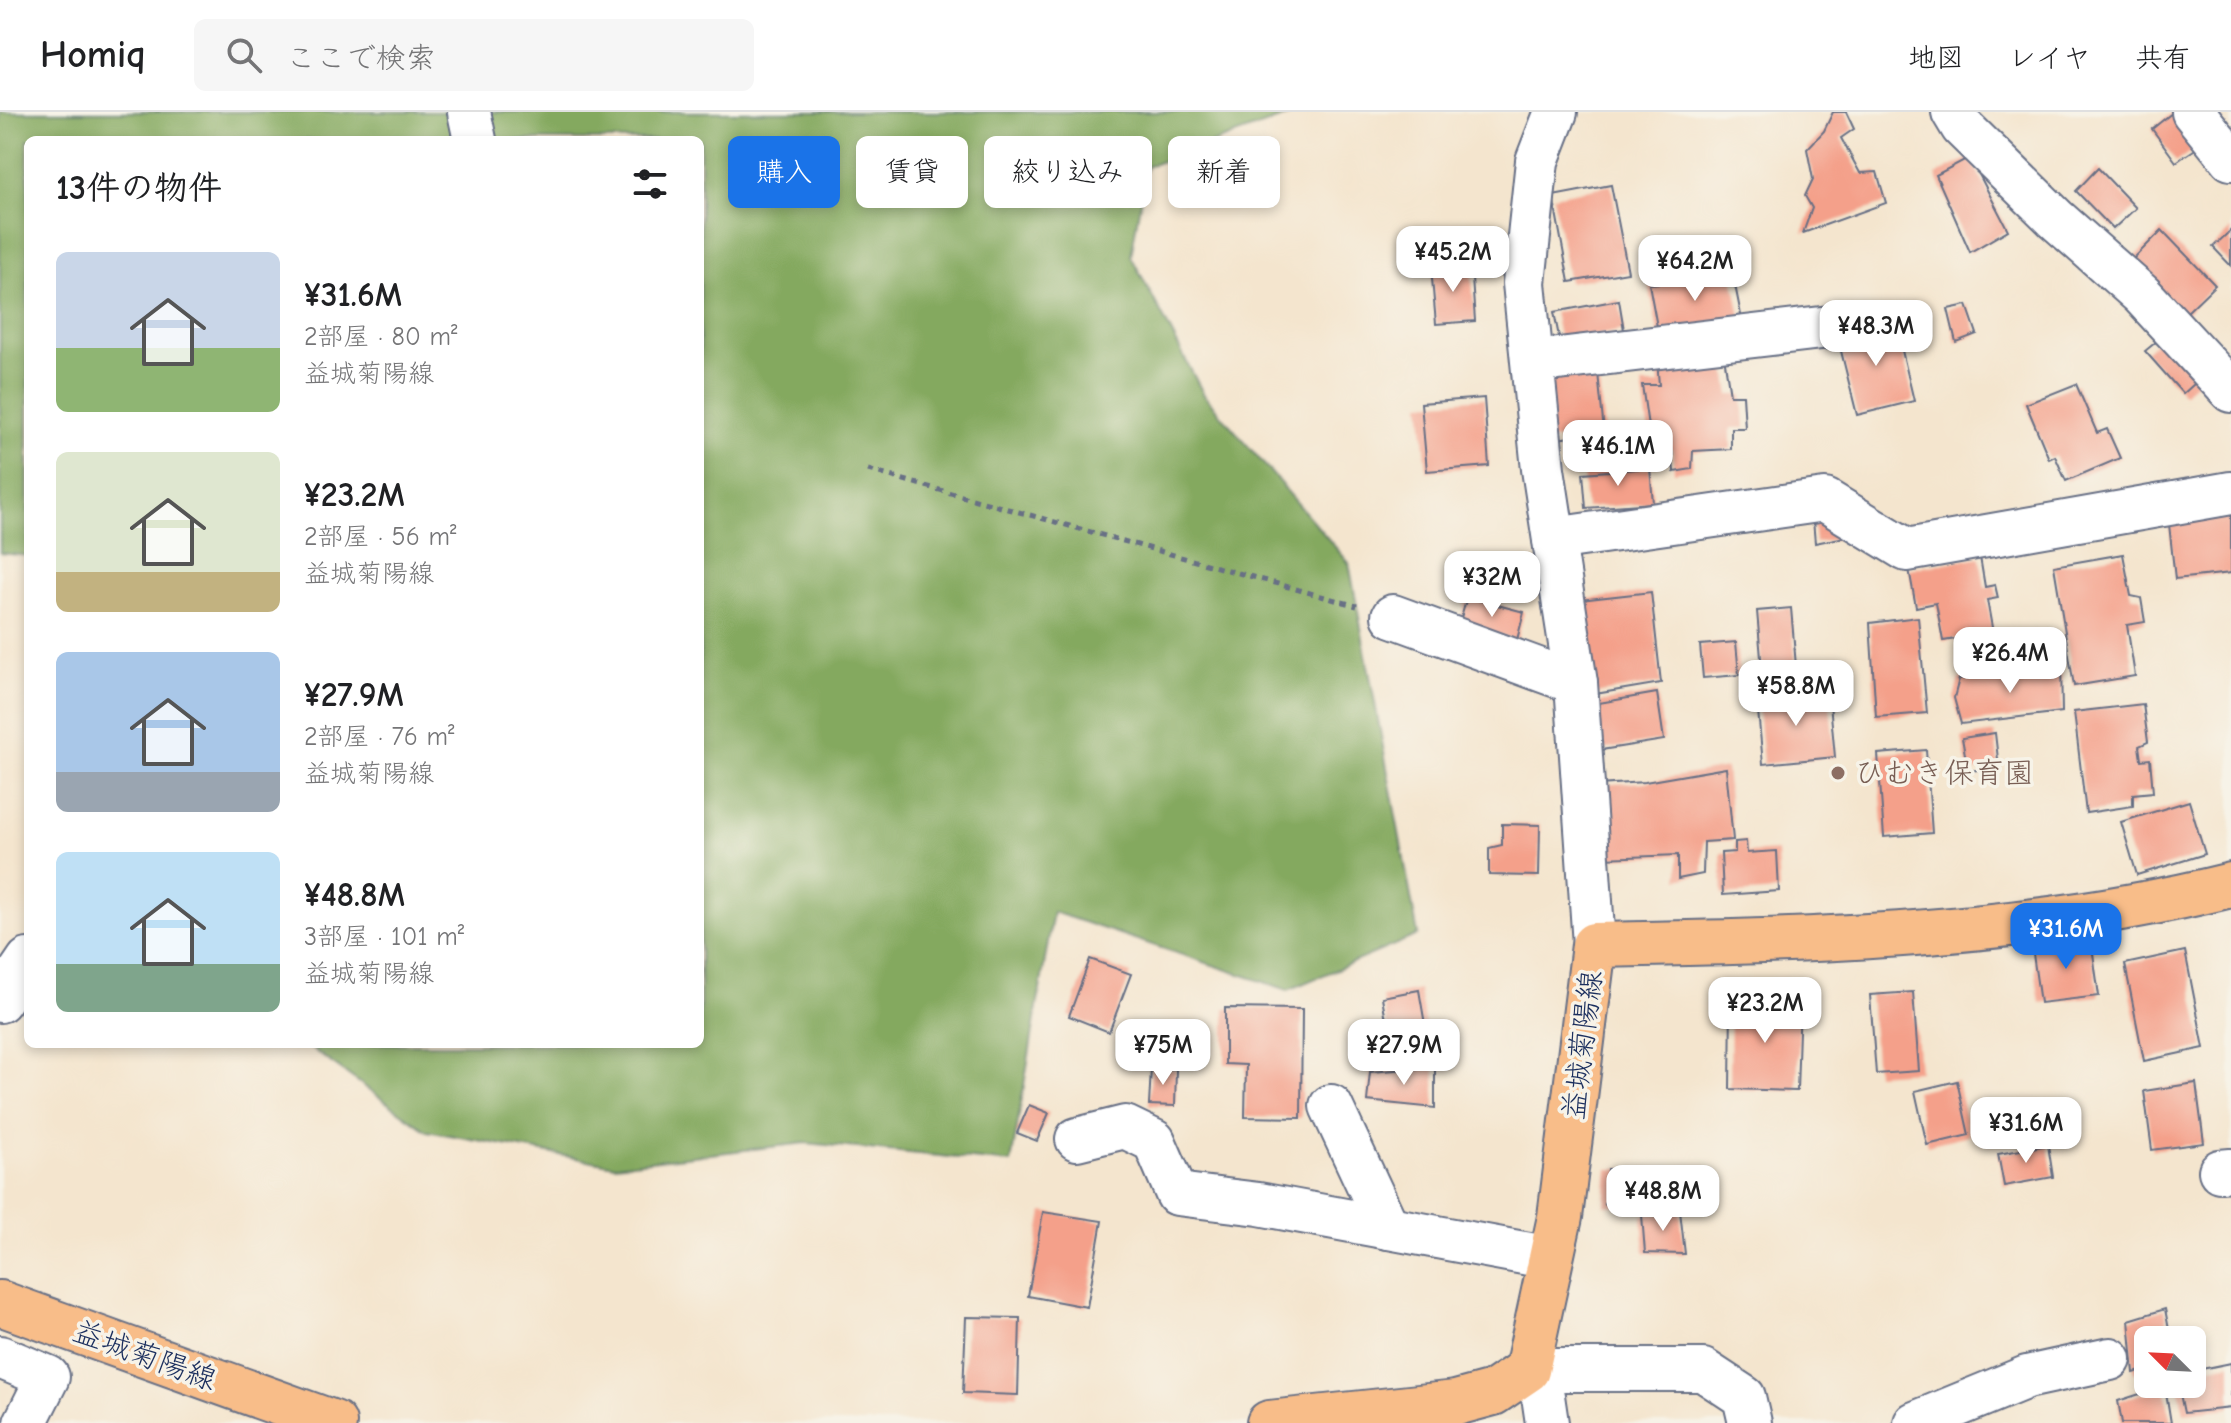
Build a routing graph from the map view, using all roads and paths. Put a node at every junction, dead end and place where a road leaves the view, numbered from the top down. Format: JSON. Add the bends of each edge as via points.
{"nodes":[{"id":1,"x":469,"y":112,"type":"edge"},
{"id":2,"x":1556,"y":112,"type":"edge"},
{"id":3,"x":1953,"y":112,"type":"edge"},
{"id":4,"x":2193,"y":112,"type":"edge"},
{"id":5,"x":474,"y":136,"type":"edge"},
{"id":6,"x":2231,"y":159,"type":"edge"},
{"id":7,"x":1830,"y":327,"type":"dead end"},
{"id":8,"x":1533,"y":362,"type":"junction"},
{"id":9,"x":2231,"y":391,"type":"edge"},
{"id":10,"x":868,"y":470,"type":"dead end"},
{"id":11,"x":2231,"y":493,"type":"edge"},
{"id":12,"x":1554,"y":539,"type":"junction"},
{"id":13,"x":1393,"y":616,"type":"joint"},
{"id":14,"x":1576,"y":683,"type":"junction"},
{"id":15,"x":2231,"y":885,"type":"edge"},
{"id":16,"x":1594,"y":945,"type":"junction"},
{"id":17,"x":24,"y":966,"type":"edge"},
{"id":18,"x":0,"y":1001,"type":"edge"},
{"id":19,"x":1331,"y":1106,"type":"dead end"},
{"id":20,"x":1077,"y":1139,"type":"dead end"},
{"id":21,"x":1388,"y":1228,"type":"junction"},
{"id":22,"x":1551,"y":1258,"type":"junction"},
{"id":23,"x":3,"y":1311,"type":"edge"},
{"id":24,"x":0,"y":1357,"type":"edge"},
{"id":25,"x":2110,"y":1359,"type":"dead end"},
{"id":26,"x":1527,"y":1370,"type":"junction"},
{"id":27,"x":331,"y":1422,"type":"edge"},
{"id":28,"x":25,"y":1423,"type":"edge"},
{"id":29,"x":1269,"y":1423,"type":"edge"},
{"id":30,"x":1547,"y":1423,"type":"edge"},
{"id":31,"x":1750,"y":1423,"type":"edge"},
{"id":32,"x":1915,"y":1423,"type":"edge"}],
"edges":[{"from":1,"to":5,"type":"street"},
{"from":2,"to":8,"type":"street","via":[[1537,161],[1524,283]]},
{"from":3,"to":9,"type":"street","via":[[2056,219],[2142,295]]},
{"from":4,"to":6,"type":"street"},
{"from":7,"to":8,"type":"street"},
{"from":8,"to":12,"type":"street"},
{"from":10,"to":13,"type":"path"},
{"from":11,"to":12,"type":"street","via":[[1907,550],[1825,500]]},
{"from":12,"to":14,"type":"street"},
{"from":13,"to":14,"type":"street"},
{"from":14,"to":16,"type":"street"},
{"from":15,"to":16,"type":"main road","name":"益城菊陽線","via":[[2156,904],[1954,932]]},
{"from":16,"to":22,"type":"main road","name":"益城菊陽線"},
{"from":17,"to":18,"type":"street"},
{"from":19,"to":21,"type":"street"},
{"from":20,"to":21,"type":"street","via":[[1125,1127],[1154,1141],[1177,1194]]},
{"from":21,"to":22,"type":"street"},
{"from":22,"to":26,"type":"main road","name":"益城菊陽線"},
{"from":23,"to":27,"type":"main road","name":"益城菊陽線"},
{"from":24,"to":28,"type":"street","via":[[48,1377]]},
{"from":25,"to":32,"type":"street","via":[[2027,1377]]},
{"from":26,"to":29,"type":"main road","via":[[1493,1393],[1456,1403]]},
{"from":26,"to":30,"type":"street","via":[[1543,1396]]},
{"from":26,"to":31,"type":"street","via":[[1703,1370],[1744,1397]]}]}
